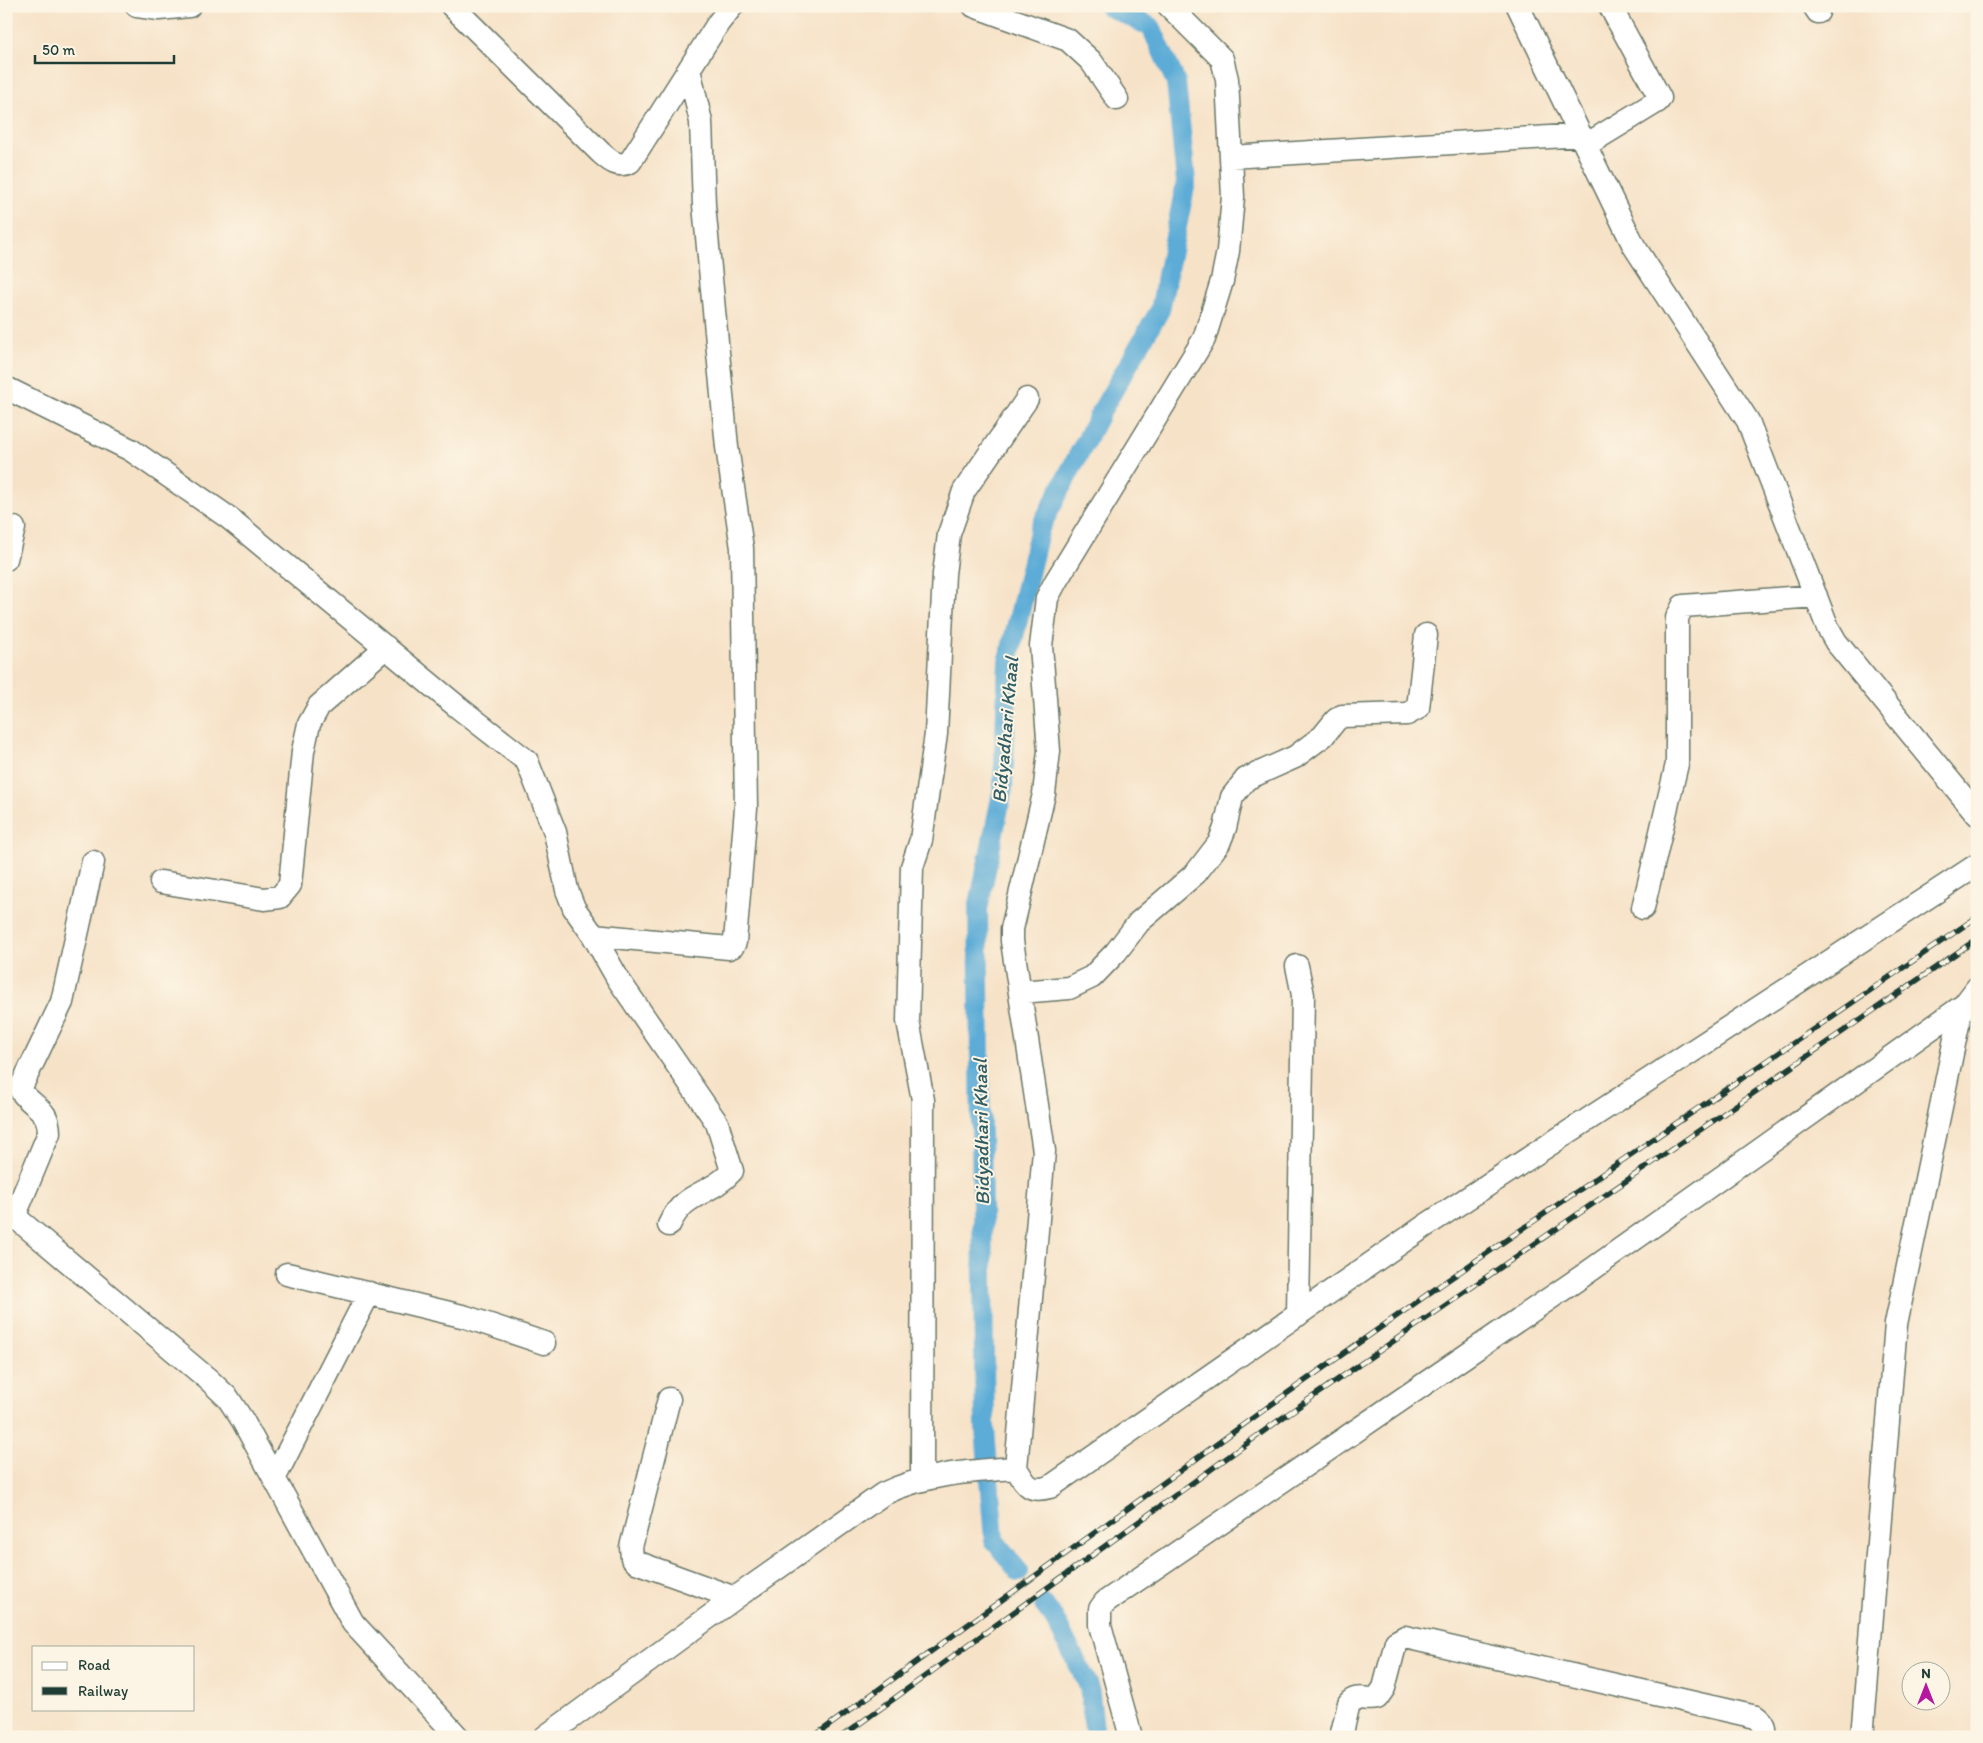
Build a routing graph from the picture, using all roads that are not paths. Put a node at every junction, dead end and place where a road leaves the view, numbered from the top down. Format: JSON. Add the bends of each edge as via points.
{"nodes":[{"id":1,"x":137,"y":6,"type":"edge"},
{"id":2,"x":189,"y":6,"type":"edge"},
{"id":3,"x":452,"y":6,"type":"edge"},
{"id":4,"x":732,"y":6,"type":"edge"},
{"id":5,"x":974,"y":6,"type":"edge"},
{"id":6,"x":1169,"y":6,"type":"edge"},
{"id":7,"x":1518,"y":6,"type":"edge"},
{"id":8,"x":1610,"y":6,"type":"edge"},
{"id":9,"x":689,"y":68,"type":"junction"},
{"id":10,"x":1117,"y":99,"type":"dead end"},
{"id":11,"x":1583,"y":140,"type":"junction"},
{"id":12,"x":1231,"y":157,"type":"junction"},
{"id":13,"x":6,"y":388,"type":"edge"},
{"id":14,"x":1027,"y":399,"type":"dead end"},
{"id":15,"x":14,"y":528,"type":"dead end"},
{"id":16,"x":6,"y":559,"type":"edge"},
{"id":17,"x":1816,"y":596,"type":"junction"},
{"id":18,"x":1426,"y":635,"type":"dead end"},
{"id":19,"x":386,"y":647,"type":"junction"},
{"id":20,"x":1977,"y":814,"type":"edge"},
{"id":21,"x":93,"y":862,"type":"dead end"},
{"id":22,"x":1977,"y":865,"type":"edge"},
{"id":23,"x":161,"y":882,"type":"dead end"},
{"id":24,"x":1643,"y":908,"type":"dead end"},
{"id":25,"x":593,"y":935,"type":"junction"},
{"id":26,"x":1296,"y":966,"type":"dead end"},
{"id":27,"x":1020,"y":992,"type":"junction"},
{"id":28,"x":1970,"y":996,"type":"edge"},
{"id":29,"x":669,"y":1225,"type":"dead end"},
{"id":30,"x":287,"y":1274,"type":"dead end"},
{"id":31,"x":369,"y":1293,"type":"junction"},
{"id":32,"x":1298,"y":1315,"type":"junction"},
{"id":33,"x":544,"y":1343,"type":"dead end"},
{"id":34,"x":669,"y":1399,"type":"dead end"},
{"id":35,"x":1016,"y":1468,"type":"junction"},
{"id":36,"x":274,"y":1478,"type":"junction"},
{"id":37,"x":922,"y":1478,"type":"junction"},
{"id":38,"x":736,"y":1598,"type":"junction"},
{"id":39,"x":458,"y":1737,"type":"edge"},
{"id":40,"x":545,"y":1737,"type":"edge"},
{"id":41,"x":1131,"y":1737,"type":"edge"},
{"id":42,"x":1342,"y":1737,"type":"edge"},
{"id":43,"x":1764,"y":1737,"type":"edge"},
{"id":44,"x":1862,"y":1737,"type":"edge"}],
"edges":[{"from":1,"to":2,"type":"street","via":[[159,9]]},
{"from":3,"to":9,"type":"street","via":[[601,153],[619,165],[630,162]]},
{"from":4,"to":9,"type":"street"},
{"from":5,"to":10,"type":"street","via":[[1068,40],[1091,60]]},
{"from":6,"to":12,"type":"street","via":[[1222,59],[1227,79]]},
{"from":7,"to":11,"type":"street"},
{"from":8,"to":11,"type":"street","via":[[1660,98]]},
{"from":9,"to":25,"type":"street","via":[[701,122],[704,205],[727,447],[742,548],[746,808],[736,942],[729,948]]},
{"from":11,"to":12,"type":"street"},
{"from":11,"to":17,"type":"street","via":[[1634,246],[1748,421]]},
{"from":12,"to":27,"type":"street","via":[[1228,252],[1204,339],[1047,598],[1041,646],[1049,751],[1044,794],[1012,929]]},
{"from":13,"to":19,"type":"street","via":[[131,450],[192,491]]},
{"from":14,"to":37,"type":"street","via":[[964,491],[948,534],[936,734],[921,840],[912,867],[908,1021],[923,1100]]},
{"from":15,"to":16,"type":"street"},
{"from":17,"to":20,"type":"street","via":[[1836,642]]},
{"from":17,"to":24,"type":"street","via":[[1683,606],[1677,618],[1677,764]]},
{"from":18,"to":27,"type":"street","via":[[1418,708],[1407,714],[1342,716],[1323,736],[1295,757],[1246,779],[1232,797],[1219,843],[1196,873],[1139,922],[1092,977],[1069,988]]},
{"from":19,"to":23,"type":"street","via":[[320,706],[309,724],[303,750],[290,885],[280,897],[264,899]]},
{"from":19,"to":25,"type":"street","via":[[527,761],[555,832],[567,890],[574,908]]},
{"from":21,"to":36,"type":"street","via":[[62,1002],[22,1085],[25,1097],[44,1112],[49,1133],[16,1216],[228,1398]]},
{"from":22,"to":32,"type":"street","via":[[1434,1221]]},
{"from":25,"to":29,"type":"street","via":[[618,980],[717,1123],[732,1171],[720,1184],[686,1200]]},
{"from":26,"to":32,"type":"street","via":[[1303,994]]},
{"from":27,"to":35,"type":"street","via":[[1044,1151]]},
{"from":28,"to":41,"type":"street","via":[[1584,1275],[1105,1602],[1100,1609],[1100,1625]]},
{"from":28,"to":44,"type":"street","via":[[1896,1324]]},
{"from":30,"to":31,"type":"street"},
{"from":31,"to":33,"type":"street","via":[[466,1317]]},
{"from":31,"to":36,"type":"street"},
{"from":32,"to":35,"type":"street","via":[[1050,1487],[1038,1490],[1027,1486]]},
{"from":34,"to":38,"type":"street","via":[[631,1547],[632,1558]]},
{"from":35,"to":37,"type":"street"},
{"from":36,"to":39,"type":"street","via":[[353,1623]]},
{"from":37,"to":38,"type":"street","via":[[883,1494]]},
{"from":38,"to":40,"type":"street"},
{"from":42,"to":43,"type":"street","via":[[1349,1703],[1357,1698],[1377,1698],[1384,1688],[1396,1642],[1408,1637],[1756,1717],[1762,1721]]}]}
